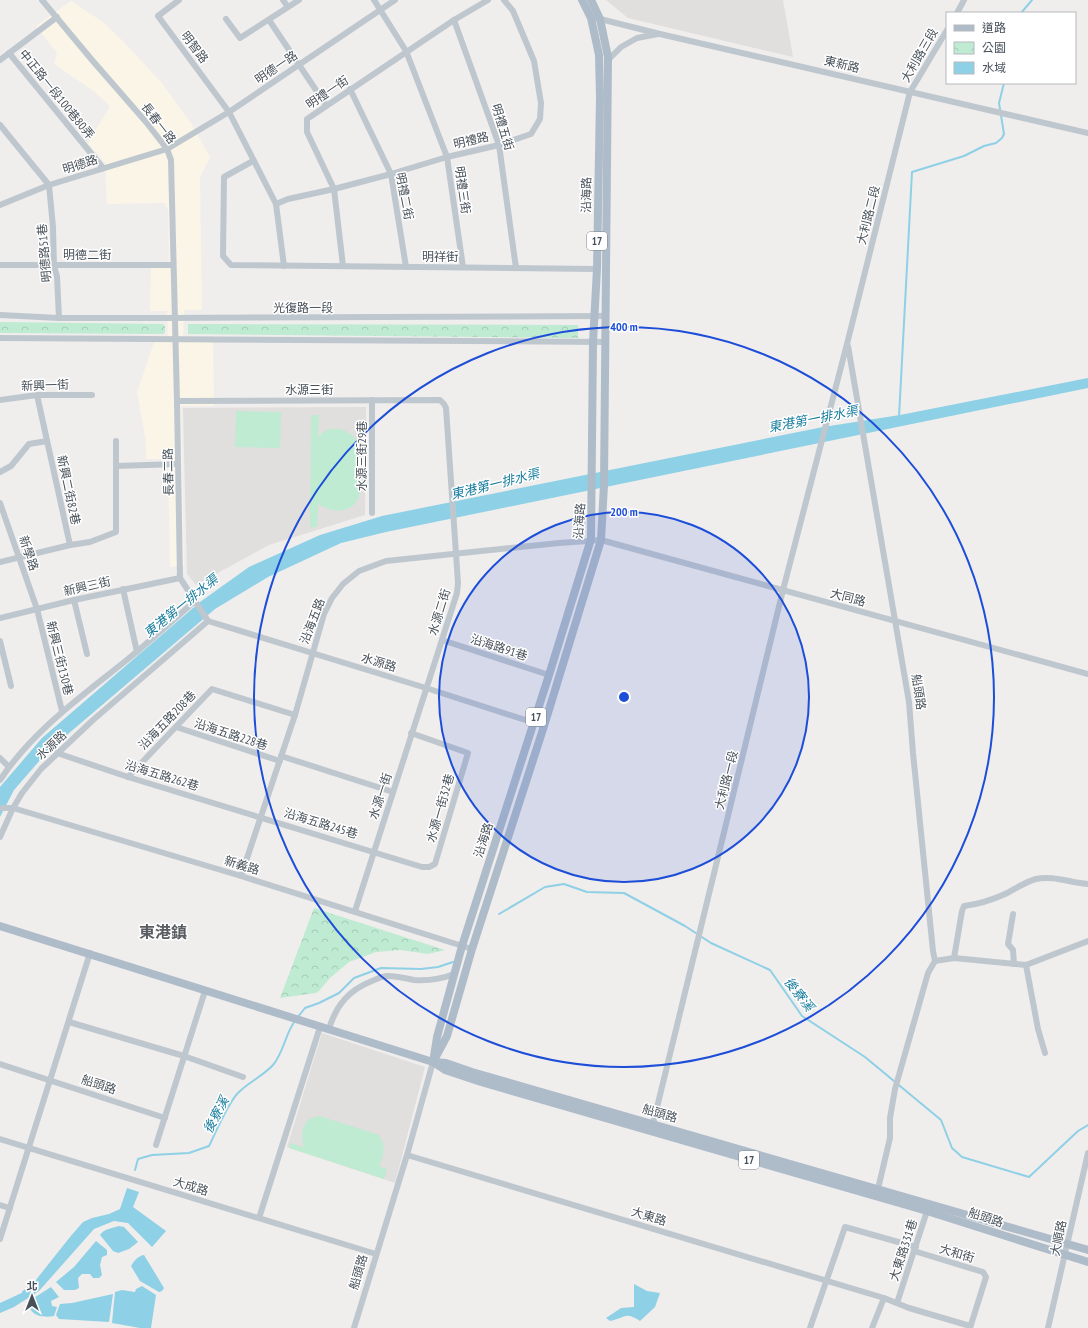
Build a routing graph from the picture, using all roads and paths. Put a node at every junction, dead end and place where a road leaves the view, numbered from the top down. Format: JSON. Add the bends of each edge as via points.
{"nodes":[{"id":1,"x":42,"y":0,"type":"edge"},
{"id":2,"x":179,"y":0,"type":"edge"},
{"id":3,"x":283,"y":0,"type":"edge"},
{"id":4,"x":299,"y":0,"type":"edge"},
{"id":5,"x":374,"y":0,"type":"edge"},
{"id":6,"x":395,"y":0,"type":"edge"},
{"id":7,"x":488,"y":0,"type":"edge"},
{"id":8,"x":504,"y":0,"type":"edge"},
{"id":9,"x":582,"y":0,"type":"edge"},
{"id":10,"x":591,"y":0,"type":"edge"},
{"id":11,"x":964,"y":0,"type":"edge"},
{"id":12,"x":288,"y":7,"type":"junction"},
{"id":13,"x":381,"y":10,"type":"junction"},
{"id":14,"x":958,"y":12,"type":"edge"},
{"id":15,"x":57,"y":17,"type":"junction"},
{"id":16,"x":591,"y":18,"type":"junction"},
{"id":17,"x":226,"y":19,"type":"dead end"},
{"id":18,"x":600,"y":19,"type":"junction"},
{"id":19,"x":269,"y":20,"type":"junction"},
{"id":20,"x":454,"y":20,"type":"junction"},
{"id":21,"x":946,"y":32,"type":"edge"},
{"id":22,"x":660,"y":34,"type":"junction"},
{"id":23,"x":406,"y":51,"type":"junction"},
{"id":24,"x":9,"y":53,"type":"junction"},
{"id":25,"x":0,"y":60,"type":"edge"},
{"id":26,"x":608,"y":60,"type":"junction"},
{"id":27,"x":299,"y":65,"type":"junction"},
{"id":28,"x":350,"y":89,"type":"junction"},
{"id":29,"x":910,"y":92,"type":"junction"},
{"id":30,"x":326,"y":105,"type":"junction"},
{"id":31,"x":229,"y":112,"type":"junction"},
{"id":32,"x":0,"y":125,"type":"edge"},
{"id":33,"x":1088,"y":133,"type":"edge"},
{"id":34,"x":499,"y":145,"type":"junction"},
{"id":35,"x":167,"y":149,"type":"junction"},
{"id":36,"x":447,"y":157,"type":"junction"},
{"id":37,"x":253,"y":161,"type":"junction"},
{"id":38,"x":103,"y":168,"type":"junction"},
{"id":39,"x":391,"y":174,"type":"junction"},
{"id":40,"x":49,"y":186,"type":"junction"},
{"id":41,"x":334,"y":189,"type":"junction"},
{"id":42,"x":276,"y":204,"type":"junction"},
{"id":43,"x":0,"y":205,"type":"edge"},
{"id":44,"x":0,"y":265,"type":"edge"},
{"id":45,"x":173,"y":265,"type":"junction"},
{"id":46,"x":54,"y":266,"type":"junction"},
{"id":47,"x":284,"y":266,"type":"junction"},
{"id":48,"x":343,"y":266,"type":"junction"},
{"id":49,"x":406,"y":267,"type":"junction"},
{"id":50,"x":463,"y":267,"type":"junction"},
{"id":51,"x":516,"y":268,"type":"junction"},
{"id":52,"x":597,"y":269,"type":"junction"},
{"id":53,"x":0,"y":315,"type":"edge"},
{"id":54,"x":594,"y":316,"type":"junction"},
{"id":55,"x":606,"y":316,"type":"junction"},
{"id":56,"x":59,"y":318,"type":"junction"},
{"id":57,"x":175,"y":318,"type":"junction"},
{"id":58,"x":0,"y":338,"type":"edge"},
{"id":59,"x":176,"y":339,"type":"junction"},
{"id":60,"x":593,"y":342,"type":"junction"},
{"id":61,"x":606,"y":342,"type":"junction"},
{"id":62,"x":847,"y":344,"type":"junction"},
{"id":63,"x":37,"y":395,"type":"junction"},
{"id":64,"x":92,"y":395,"type":"dead end"},
{"id":65,"x":0,"y":400,"type":"edge"},
{"id":66,"x":372,"y":400,"type":"junction"},
{"id":67,"x":177,"y":401,"type":"junction"},
{"id":68,"x":47,"y":441,"type":"junction"},
{"id":69,"x":116,"y":441,"type":"dead end"},
{"id":70,"x":178,"y":464,"type":"junction"},
{"id":71,"x":116,"y":466,"type":"junction"},
{"id":72,"x":0,"y":472,"type":"edge"},
{"id":73,"x":452,"y":493,"type":"joint"},
{"id":74,"x":0,"y":503,"type":"edge"},
{"id":75,"x":372,"y":513,"type":"dead end"},
{"id":76,"x":591,"y":540,"type":"junction"},
{"id":77,"x":602,"y":540,"type":"junction"},
{"id":78,"x":70,"y":545,"type":"junction"},
{"id":79,"x":456,"y":554,"type":"junction"},
{"id":80,"x":20,"y":557,"type":"junction"},
{"id":81,"x":0,"y":562,"type":"edge"},
{"id":82,"x":180,"y":578,"type":"junction"},
{"id":83,"x":123,"y":589,"type":"junction"},
{"id":84,"x":783,"y":590,"type":"junction"},
{"id":85,"x":74,"y":600,"type":"junction"},
{"id":86,"x":196,"y":602,"type":"junction"},
{"id":87,"x":37,"y":609,"type":"junction"},
{"id":88,"x":0,"y":618,"type":"edge"},
{"id":89,"x":208,"y":621,"type":"junction"},
{"id":90,"x":894,"y":621,"type":"junction"},
{"id":91,"x":442,"y":640,"type":"junction"},
{"id":92,"x":0,"y":641,"type":"edge"},
{"id":93,"x":137,"y":652,"type":"junction"},
{"id":94,"x":312,"y":653,"type":"junction"},
{"id":95,"x":87,"y":654,"type":"dead end"},
{"id":96,"x":1088,"y":674,"type":"edge"},
{"id":97,"x":549,"y":675,"type":"junction"},
{"id":98,"x":11,"y":686,"type":"dead end"},
{"id":99,"x":426,"y":688,"type":"junction"},
{"id":100,"x":62,"y":711,"type":"junction"},
{"id":101,"x":295,"y":714,"type":"junction"},
{"id":102,"x":534,"y":722,"type":"junction"},
{"id":103,"x":544,"y":726,"type":"junction"},
{"id":104,"x":176,"y":727,"type":"junction"},
{"id":105,"x":412,"y":733,"type":"junction"},
{"id":106,"x":57,"y":753,"type":"junction"},
{"id":107,"x":0,"y":758,"type":"edge"},
{"id":108,"x":281,"y":759,"type":"junction"},
{"id":109,"x":9,"y":766,"type":"junction"},
{"id":110,"x":128,"y":777,"type":"junction"},
{"id":111,"x":0,"y":780,"type":"edge"},
{"id":112,"x":393,"y":792,"type":"junction"},
{"id":113,"x":2,"y":808,"type":"edge"},
{"id":114,"x":13,"y":808,"type":"junction"},
{"id":115,"x":261,"y":817,"type":"junction"},
{"id":116,"x":0,"y":837,"type":"edge"},
{"id":117,"x":374,"y":851,"type":"junction"},
{"id":118,"x":241,"y":876,"type":"junction"},
{"id":119,"x":1088,"y":884,"type":"edge"},
{"id":120,"x":355,"y":911,"type":"junction"},
{"id":121,"x":1013,"y":914,"type":"dead end"},
{"id":122,"x":0,"y":926,"type":"edge"},
{"id":123,"x":1088,"y":941,"type":"edge"},
{"id":124,"x":462,"y":946,"type":"junction"},
{"id":125,"x":472,"y":949,"type":"junction"},
{"id":126,"x":90,"y":954,"type":"junction"},
{"id":127,"x":954,"y":958,"type":"junction"},
{"id":128,"x":935,"y":961,"type":"junction"},
{"id":129,"x":1014,"y":964,"type":"junction"},
{"id":130,"x":1026,"y":965,"type":"junction"},
{"id":131,"x":454,"y":974,"type":"junction"},
{"id":132,"x":205,"y":991,"type":"junction"},
{"id":133,"x":69,"y":1022,"type":"junction"},
{"id":134,"x":320,"y":1027,"type":"junction"},
{"id":135,"x":329,"y":1029,"type":"junction"},
{"id":136,"x":1045,"y":1053,"type":"dead end"},
{"id":137,"x":184,"y":1056,"type":"junction"},
{"id":138,"x":433,"y":1062,"type":"junction"},
{"id":139,"x":0,"y":1064,"type":"edge"},
{"id":140,"x":243,"y":1077,"type":"dead end"},
{"id":141,"x":49,"y":1081,"type":"junction"},
{"id":142,"x":165,"y":1118,"type":"junction"},
{"id":143,"x":652,"y":1127,"type":"junction"},
{"id":144,"x":0,"y":1139,"type":"edge"},
{"id":145,"x":156,"y":1145,"type":"dead end"},
{"id":146,"x":29,"y":1148,"type":"junction"},
{"id":147,"x":1088,"y":1153,"type":"edge"},
{"id":148,"x":407,"y":1155,"type":"junction"},
{"id":149,"x":877,"y":1193,"type":"junction"},
{"id":150,"x":0,"y":1206,"type":"edge"},
{"id":151,"x":928,"y":1207,"type":"junction"},
{"id":152,"x":10,"y":1208,"type":"junction"},
{"id":153,"x":259,"y":1218,"type":"junction"},
{"id":154,"x":0,"y":1239,"type":"edge"},
{"id":155,"x":1068,"y":1243,"type":"junction"},
{"id":156,"x":915,"y":1249,"type":"junction"},
{"id":157,"x":1088,"y":1250,"type":"edge"},
{"id":158,"x":376,"y":1254,"type":"junction"},
{"id":159,"x":1066,"y":1255,"type":"junction"},
{"id":160,"x":1088,"y":1262,"type":"edge"},
{"id":161,"x":826,"y":1281,"type":"junction"},
{"id":162,"x":884,"y":1298,"type":"junction"},
{"id":163,"x":897,"y":1304,"type":"junction"},
{"id":164,"x":970,"y":1327,"type":"edge"},
{"id":165,"x":354,"y":1328,"type":"edge"},
{"id":166,"x":810,"y":1328,"type":"edge"},
{"id":167,"x":872,"y":1328,"type":"edge"},
{"id":168,"x":1048,"y":1328,"type":"edge"}],
"edges":[{"from":1,"to":15,"type":"street","name":"長春一路"},
{"from":2,"to":31,"type":"street","name":"明智路","via":[[158,16]]},
{"from":3,"to":12,"type":"street"},
{"from":4,"to":12,"type":"street"},
{"from":5,"to":13,"type":"street","name":"明禮三街"},
{"from":6,"to":13,"type":"street","name":"明德一路"},
{"from":7,"to":20,"type":"street","name":"明禮一街"},
{"from":8,"to":34,"type":"street","name":"明禮路","via":[[513,11],[534,61],[541,103],[540,119],[531,134]]},
{"from":9,"to":16,"type":"main road","name":"沿海路","number":"17"},
{"from":10,"to":18,"type":"main road","name":"沿海路","number":"17"},
{"from":11,"to":14,"type":"street"},
{"from":12,"to":19,"type":"street"},
{"from":13,"to":23,"type":"street","name":"明禮三街"},
{"from":13,"to":27,"type":"street","name":"明德一路"},
{"from":15,"to":24,"type":"street"},
{"from":15,"to":35,"type":"street","name":"長春一路"},
{"from":16,"to":18,"type":"street","name":"東新路"},
{"from":16,"to":52,"type":"main road","name":"沿海路","number":"17","via":[[599,56],[600,97]]},
{"from":17,"to":19,"type":"street","via":[[240,38]]},
{"from":18,"to":22,"type":"street","name":"東新路"},
{"from":18,"to":26,"type":"main road","name":"沿海路","number":"17"},
{"from":19,"to":27,"type":"street"},
{"from":20,"to":23,"type":"street","name":"明禮一街"},
{"from":20,"to":34,"type":"street","name":"明禮五街"},
{"from":21,"to":29,"type":"street","name":"大利路三段"},
{"from":22,"to":26,"type":"street","via":[[637,38],[621,47]]},
{"from":22,"to":29,"type":"street","name":"東新路"},
{"from":23,"to":28,"type":"street","name":"明禮一街"},
{"from":23,"to":36,"type":"street","name":"明禮三街"},
{"from":24,"to":25,"type":"street"},
{"from":24,"to":38,"type":"street","name":"中正路一段100巷80弄"},
{"from":26,"to":55,"type":"main road","name":"沿海路","number":"17"},
{"from":27,"to":30,"type":"street"},
{"from":27,"to":31,"type":"street","name":"明德一路"},
{"from":28,"to":30,"type":"street","name":"明禮一街"},
{"from":28,"to":39,"type":"street","name":"明禮二街"},
{"from":29,"to":33,"type":"street","name":"東新路"},
{"from":29,"to":62,"type":"street","name":"大利路二段"},
{"from":30,"to":41,"type":"street","name":"明禮一街","via":[[307,119],[307,132]]},
{"from":31,"to":35,"type":"street","name":"明德一路"},
{"from":31,"to":37,"type":"street"},
{"from":32,"to":40,"type":"street"},
{"from":34,"to":36,"type":"street","name":"明禮路"},
{"from":34,"to":51,"type":"street","name":"明禮五街"},
{"from":35,"to":38,"type":"street","name":"明德路"},
{"from":35,"to":45,"type":"street","name":"長春一路","via":[[171,160]]},
{"from":36,"to":39,"type":"street","name":"明禮路"},
{"from":36,"to":50,"type":"street","name":"明禮三街"},
{"from":37,"to":42,"type":"street"},
{"from":37,"to":47,"type":"street","name":"明祥街","via":[[224,177],[223,256],[230,264]]},
{"from":38,"to":40,"type":"street","name":"明德路"},
{"from":39,"to":41,"type":"street","name":"明禮路"},
{"from":39,"to":49,"type":"street","name":"明禮二街"},
{"from":40,"to":43,"type":"street","name":"明德路"},
{"from":40,"to":46,"type":"street","name":"明德路51巷"},
{"from":41,"to":42,"type":"street","name":"明禮路","via":[[288,198]]},
{"from":41,"to":48,"type":"street","name":"明禮一街"},
{"from":42,"to":47,"type":"street"},
{"from":44,"to":46,"type":"street","name":"明德二街"},
{"from":45,"to":46,"type":"street","name":"明德二街"},
{"from":45,"to":57,"type":"street","name":"長春一路"},
{"from":46,"to":56,"type":"street","name":"明德路51巷","via":[[57,276]]},
{"from":47,"to":48,"type":"street","name":"明祥街"},
{"from":48,"to":49,"type":"street","name":"明祥街"},
{"from":49,"to":50,"type":"street","name":"明祥街"},
{"from":50,"to":51,"type":"street","name":"明祥街"},
{"from":51,"to":52,"type":"street","name":"明祥街"},
{"from":52,"to":54,"type":"main road","name":"沿海路","number":"17"},
{"from":53,"to":56,"type":"street","name":"光復路一段"},
{"from":54,"to":55,"type":"street","name":"光復路一段"},
{"from":54,"to":57,"type":"street","name":"光復路一段"},
{"from":54,"to":60,"type":"main road","name":"沿海路","number":"17"},
{"from":55,"to":61,"type":"main road","name":"沿海路","number":"17"},
{"from":56,"to":57,"type":"street","name":"光復路一段"},
{"from":57,"to":59,"type":"street","name":"長春一路"},
{"from":58,"to":59,"type":"street"},
{"from":59,"to":60,"type":"street"},
{"from":59,"to":67,"type":"street","name":"長春二路"},
{"from":60,"to":61,"type":"street"},
{"from":60,"to":76,"type":"main road","name":"沿海路","number":"17"},
{"from":61,"to":77,"type":"main road","name":"沿海路","number":"17"},
{"from":62,"to":84,"type":"street","name":"大利路一段"},
{"from":62,"to":90,"type":"street","name":"船頭路"},
{"from":63,"to":64,"type":"street","name":"新興一街"},
{"from":63,"to":65,"type":"street","name":"新興一街"},
{"from":63,"to":68,"type":"street","name":"新興二街82巷"},
{"from":66,"to":67,"type":"street","name":"水源三街"},
{"from":66,"to":73,"type":"street","name":"水源三街","via":[[440,400],[444,404]]},
{"from":66,"to":75,"type":"street","name":"水源三街29巷"},
{"from":67,"to":70,"type":"street","name":"長春二路"},
{"from":68,"to":72,"type":"street","via":[[30,444],[11,466]]},
{"from":68,"to":78,"type":"street","name":"新興二街82巷"},
{"from":69,"to":71,"type":"street"},
{"from":70,"to":71,"type":"street"},
{"from":70,"to":82,"type":"street","name":"長春二路"},
{"from":71,"to":78,"type":"street","via":[[116,532],[90,542]]},
{"from":73,"to":79,"type":"street","name":"水源二街"},
{"from":74,"to":80,"type":"street","name":"新學路"},
{"from":76,"to":77,"type":"street","name":"沿海五路"},
{"from":76,"to":79,"type":"street","name":"沿海五路"},
{"from":76,"to":97,"type":"main road","name":"沿海路","number":"17"},
{"from":77,"to":84,"type":"street","name":"大同路"},
{"from":77,"to":103,"type":"main road","name":"沿海路","number":"17"},
{"from":78,"to":80,"type":"street"},
{"from":79,"to":91,"type":"street","name":"水源二街","via":[[457,593]]},
{"from":79,"to":94,"type":"street","name":"沿海五路","via":[[386,561],[359,571],[343,584],[332,598],[324,614]]},
{"from":80,"to":81,"type":"street"},
{"from":80,"to":87,"type":"street","name":"新學路"},
{"from":82,"to":83,"type":"street","name":"新興三街"},
{"from":82,"to":86,"type":"street"},
{"from":83,"to":85,"type":"street","name":"新興三街"},
{"from":83,"to":93,"type":"street"},
{"from":84,"to":90,"type":"street","name":"大同路"},
{"from":84,"to":143,"type":"street","name":"大利路一段"},
{"from":85,"to":87,"type":"street","name":"新興三街"},
{"from":85,"to":95,"type":"street"},
{"from":86,"to":89,"type":"street"},
{"from":86,"to":93,"type":"street","name":"水源路"},
{"from":87,"to":88,"type":"street","name":"新興三街"},
{"from":87,"to":100,"type":"street","name":"新興三街130巷"},
{"from":89,"to":94,"type":"street","name":"水源路"},
{"from":89,"to":106,"type":"street","name":"水源路"},
{"from":90,"to":96,"type":"street","name":"大同路"},
{"from":90,"to":128,"type":"street","name":"船頭路","via":[[909,702]]},
{"from":91,"to":97,"type":"street","name":"沿海路91巷"},
{"from":91,"to":99,"type":"street","name":"水源二街"},
{"from":92,"to":98,"type":"street"},
{"from":93,"to":100,"type":"street","name":"水源路"},
{"from":94,"to":99,"type":"street","name":"水源路"},
{"from":94,"to":101,"type":"street","name":"沿海五路"},
{"from":97,"to":102,"type":"main road","name":"沿海路","number":"17"},
{"from":99,"to":102,"type":"street","name":"水源路"},
{"from":99,"to":105,"type":"street","name":"水源一街"},
{"from":100,"to":109,"type":"street","name":"水源路"},
{"from":101,"to":104,"type":"street","name":"沿海五路208巷","via":[[212,689]]},
{"from":101,"to":108,"type":"street","name":"沿海五路"},
{"from":102,"to":103,"type":"street","name":"水源路"},
{"from":102,"to":124,"type":"main road","name":"沿海路","number":"17"},
{"from":103,"to":125,"type":"main road","name":"沿海路","number":"17"},
{"from":104,"to":108,"type":"street","name":"沿海五路228巷"},
{"from":104,"to":110,"type":"street","name":"沿海五路208巷"},
{"from":105,"to":112,"type":"street","name":"水源一街"},
{"from":105,"to":117,"type":"street","name":"水源一街32巷","via":[[468,753],[435,864],[422,867]]},
{"from":106,"to":110,"type":"street","name":"沿海五路262巷"},
{"from":106,"to":114,"type":"street","name":"水源路","via":[[31,781]]},
{"from":107,"to":109,"type":"street"},
{"from":108,"to":112,"type":"street","name":"沿海五路228巷"},
{"from":108,"to":115,"type":"street","name":"沿海五路"},
{"from":109,"to":111,"type":"street","name":"水源路"},
{"from":110,"to":115,"type":"street","name":"沿海五路262巷"},
{"from":112,"to":117,"type":"street","name":"水源一街"},
{"from":113,"to":114,"type":"street","name":"新義路"},
{"from":114,"to":116,"type":"street","name":"水源路"},
{"from":114,"to":118,"type":"street","name":"新義路"},
{"from":115,"to":117,"type":"street","name":"沿海五路245巷"},
{"from":115,"to":118,"type":"street","name":"沿海五路"},
{"from":117,"to":120,"type":"street","name":"水源一街"},
{"from":118,"to":120,"type":"street","name":"新義路"},
{"from":119,"to":127,"type":"street","via":[[1051,878],[1037,879],[991,900],[964,906]]},
{"from":120,"to":124,"type":"street","name":"新義路"},
{"from":121,"to":129,"type":"street","via":[[1008,944],[1013,950]]},
{"from":122,"to":126,"type":"main road"},
{"from":123,"to":130,"type":"street"},
{"from":124,"to":125,"type":"street","name":"新義路"},
{"from":124,"to":131,"type":"main road","name":"沿海路","number":"17"},
{"from":125,"to":138,"type":"main road","number":"17","via":[[447,1036]]},
{"from":126,"to":132,"type":"main road"},
{"from":126,"to":133,"type":"street"},
{"from":127,"to":128,"type":"street"},
{"from":127,"to":129,"type":"street"},
{"from":128,"to":149,"type":"street","via":[[928,972],[895,1089],[890,1118],[890,1138]]},
{"from":129,"to":130,"type":"street"},
{"from":130,"to":136,"type":"street"},
{"from":131,"to":135,"type":"street","via":[[441,979],[415,980],[385,976],[366,983],[356,988],[341,1002]]},
{"from":131,"to":138,"type":"main road","name":"沿海路","number":"17"},
{"from":132,"to":134,"type":"main road","name":"船頭路"},
{"from":132,"to":137,"type":"street"},
{"from":133,"to":137,"type":"street"},
{"from":133,"to":141,"type":"street"},
{"from":134,"to":135,"type":"main road","name":"船頭路"},
{"from":134,"to":153,"type":"street"},
{"from":135,"to":138,"type":"main road","name":"船頭路"},
{"from":137,"to":140,"type":"street"},
{"from":137,"to":142,"type":"street"},
{"from":138,"to":143,"type":"main road","name":"船頭路","number":"17","via":[[446,1063]]},
{"from":138,"to":148,"type":"street","name":"船頭路"},
{"from":139,"to":141,"type":"street","name":"船頭路"},
{"from":141,"to":142,"type":"street","name":"船頭路"},
{"from":141,"to":146,"type":"street"},
{"from":142,"to":145,"type":"street"},
{"from":143,"to":149,"type":"main road","name":"船頭路","number":"17"},
{"from":144,"to":146,"type":"street","name":"大成路"},
{"from":146,"to":152,"type":"street"},
{"from":146,"to":153,"type":"street","name":"大成路"},
{"from":147,"to":155,"type":"street","name":"大順路"},
{"from":148,"to":158,"type":"street","name":"船頭路"},
{"from":148,"to":161,"type":"street","name":"大東路"},
{"from":149,"to":151,"type":"main road","name":"船頭路","number":"17"},
{"from":150,"to":152,"type":"street"},
{"from":151,"to":155,"type":"main road","name":"船頭路","number":"17"},
{"from":151,"to":156,"type":"street","name":"大東路331巷"},
{"from":151,"to":159,"type":"main road","name":"船頭路","number":"17"},
{"from":152,"to":154,"type":"street"},
{"from":153,"to":158,"type":"street","name":"大成路"},
{"from":155,"to":157,"type":"main road","name":"船頭路","number":"17"},
{"from":155,"to":159,"type":"street","name":"大順路"},
{"from":156,"to":161,"type":"street","name":"大和街","via":[[845,1227]]},
{"from":156,"to":163,"type":"street","name":"大東路331巷"},
{"from":156,"to":164,"type":"street","name":"大和街","via":[[983,1272],[986,1277]]},
{"from":158,"to":165,"type":"street","name":"船頭路"},
{"from":159,"to":160,"type":"main road","name":"船頭路","number":"17"},
{"from":159,"to":168,"type":"street","name":"大順路"},
{"from":161,"to":162,"type":"street","name":"大東路"},
{"from":161,"to":166,"type":"street"},
{"from":162,"to":163,"type":"street","name":"大東路"},
{"from":162,"to":167,"type":"street"},
{"from":163,"to":164,"type":"street","name":"大東路"}]}
